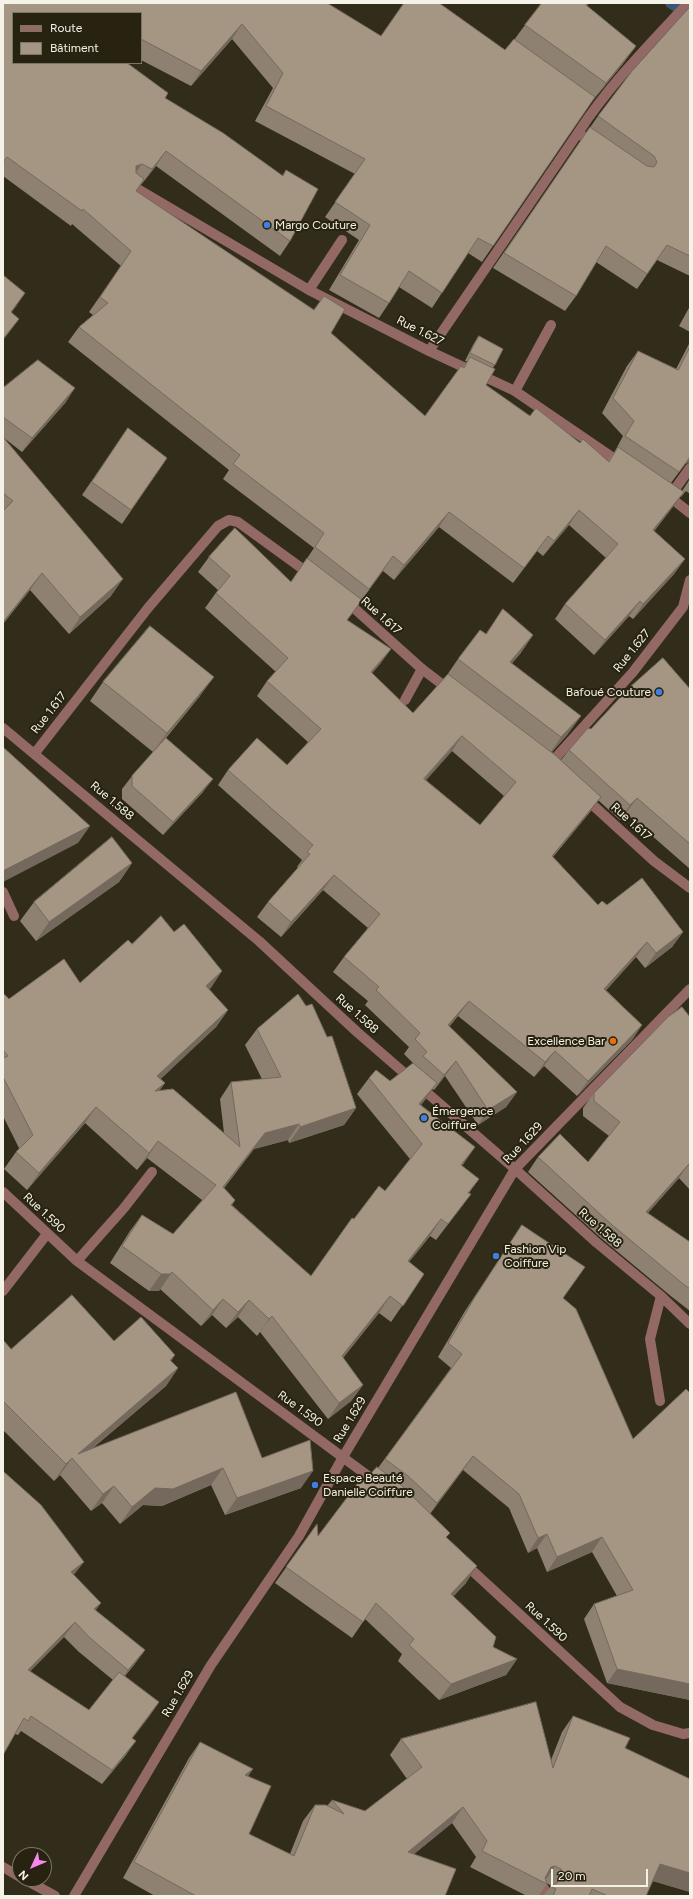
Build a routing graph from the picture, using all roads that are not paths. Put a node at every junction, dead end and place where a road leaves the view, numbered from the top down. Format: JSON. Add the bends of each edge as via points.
{"nodes":[{"id":1,"x":688,"y":3,"type":"edge"},
{"id":2,"x":578,"y":133,"type":"junction"},
{"id":3,"x":590,"y":142,"type":"edge"},
{"id":4,"x":131,"y":185,"type":"edge"},
{"id":5,"x":342,"y":240,"type":"dead end"},
{"id":6,"x":309,"y":290,"type":"junction"},
{"id":7,"x":551,"y":325,"type":"dead end"},
{"id":8,"x":429,"y":351,"type":"junction"},
{"id":9,"x":515,"y":391,"type":"junction"},
{"id":10,"x":690,"y":468,"type":"edge"},
{"id":11,"x":631,"y":470,"type":"edge"},
{"id":12,"x":657,"y":488,"type":"edge"},
{"id":13,"x":670,"y":496,"type":"junction"},
{"id":14,"x":690,"y":512,"type":"edge"},
{"id":15,"x":318,"y":580,"type":"edge"},
{"id":16,"x":690,"y":580,"type":"edge"},
{"id":17,"x":336,"y":594,"type":"edge"},
{"id":18,"x":422,"y":669,"type":"junction"},
{"id":19,"x":459,"y":697,"type":"edge"},
{"id":20,"x":405,"y":700,"type":"dead end"},
{"id":21,"x":3,"y":728,"type":"edge"},
{"id":22,"x":34,"y":753,"type":"junction"},
{"id":23,"x":539,"y":757,"type":"edge"},
{"id":24,"x":577,"y":791,"type":"edge"},
{"id":25,"x":690,"y":888,"type":"edge"},
{"id":26,"x":3,"y":892,"type":"edge"},
{"id":27,"x":14,"y":916,"type":"dead end"},
{"id":28,"x":690,"y":989,"type":"edge"},
{"id":29,"x":515,"y":1169,"type":"junction"},
{"id":30,"x":152,"y":1172,"type":"dead end"},
{"id":31,"x":3,"y":1192,"type":"edge"},
{"id":32,"x":47,"y":1234,"type":"junction"},
{"id":33,"x":77,"y":1261,"type":"junction"},
{"id":34,"x":3,"y":1291,"type":"edge"},
{"id":35,"x":661,"y":1296,"type":"junction"},
{"id":36,"x":690,"y":1324,"type":"edge"},
{"id":37,"x":660,"y":1401,"type":"dead end"},
{"id":38,"x":343,"y":1457,"type":"junction"},
{"id":39,"x":387,"y":1490,"type":"edge"},
{"id":40,"x":455,"y":1554,"type":"edge"},
{"id":41,"x":690,"y":1733,"type":"edge"},
{"id":42,"x":3,"y":1867,"type":"edge"},
{"id":43,"x":12,"y":1872,"type":"edge"},
{"id":44,"x":39,"y":1887,"type":"edge"},
{"id":45,"x":55,"y":1896,"type":"edge"},
{"id":46,"x":74,"y":1896,"type":"edge"}],
"edges":[{"from":1,"to":2,"type":"street","via":[[590,108]]},
{"from":2,"to":3,"type":"street"},
{"from":2,"to":8,"type":"street"},
{"from":4,"to":6,"type":"street","name":"Rue 1.627"},
{"from":5,"to":6,"type":"street"},
{"from":6,"to":8,"type":"street","name":"Rue 1.627"},
{"from":7,"to":9,"type":"street"},
{"from":8,"to":9,"type":"street","name":"Rue 1.627"},
{"from":9,"to":11,"type":"street","name":"Rue 1.627"},
{"from":10,"to":13,"type":"street"},
{"from":12,"to":13,"type":"street"},
{"from":13,"to":14,"type":"street"},
{"from":15,"to":22,"type":"street","name":"Rue 1.617","via":[[238,522],[229,520],[218,526],[148,608]]},
{"from":16,"to":23,"type":"street","name":"Rue 1.627","via":[[683,607],[633,672],[552,767]]},
{"from":17,"to":18,"type":"street","name":"Rue 1.617"},
{"from":18,"to":19,"type":"street","name":"Rue 1.617"},
{"from":18,"to":20,"type":"street"},
{"from":21,"to":22,"type":"street","name":"Rue 1.588"},
{"from":22,"to":29,"type":"street","name":"Rue 1.588","via":[[259,941],[357,1032]]},
{"from":24,"to":25,"type":"street","name":"Rue 1.617","via":[[654,861]]},
{"from":26,"to":27,"type":"street"},
{"from":28,"to":29,"type":"street","name":"Rue 1.629"},
{"from":29,"to":35,"type":"street","name":"Rue 1.588","via":[[597,1243]]},
{"from":29,"to":38,"type":"street","name":"Rue 1.629"},
{"from":30,"to":33,"type":"street"},
{"from":31,"to":32,"type":"street","name":"Rue 1.590"},
{"from":32,"to":33,"type":"street","name":"Rue 1.590"},
{"from":32,"to":34,"type":"street"},
{"from":33,"to":38,"type":"street","name":"Rue 1.590"},
{"from":35,"to":36,"type":"street","name":"Rue 1.588"},
{"from":35,"to":37,"type":"street","via":[[650,1339]]},
{"from":38,"to":39,"type":"street","name":"Rue 1.590"},
{"from":38,"to":46,"type":"street","name":"Rue 1.629","via":[[299,1536],[210,1665]]},
{"from":40,"to":41,"type":"street","name":"Rue 1.590","via":[[620,1707],[653,1725],[683,1734]]},
{"from":42,"to":43,"type":"street"},
{"from":44,"to":45,"type":"street"}]}
